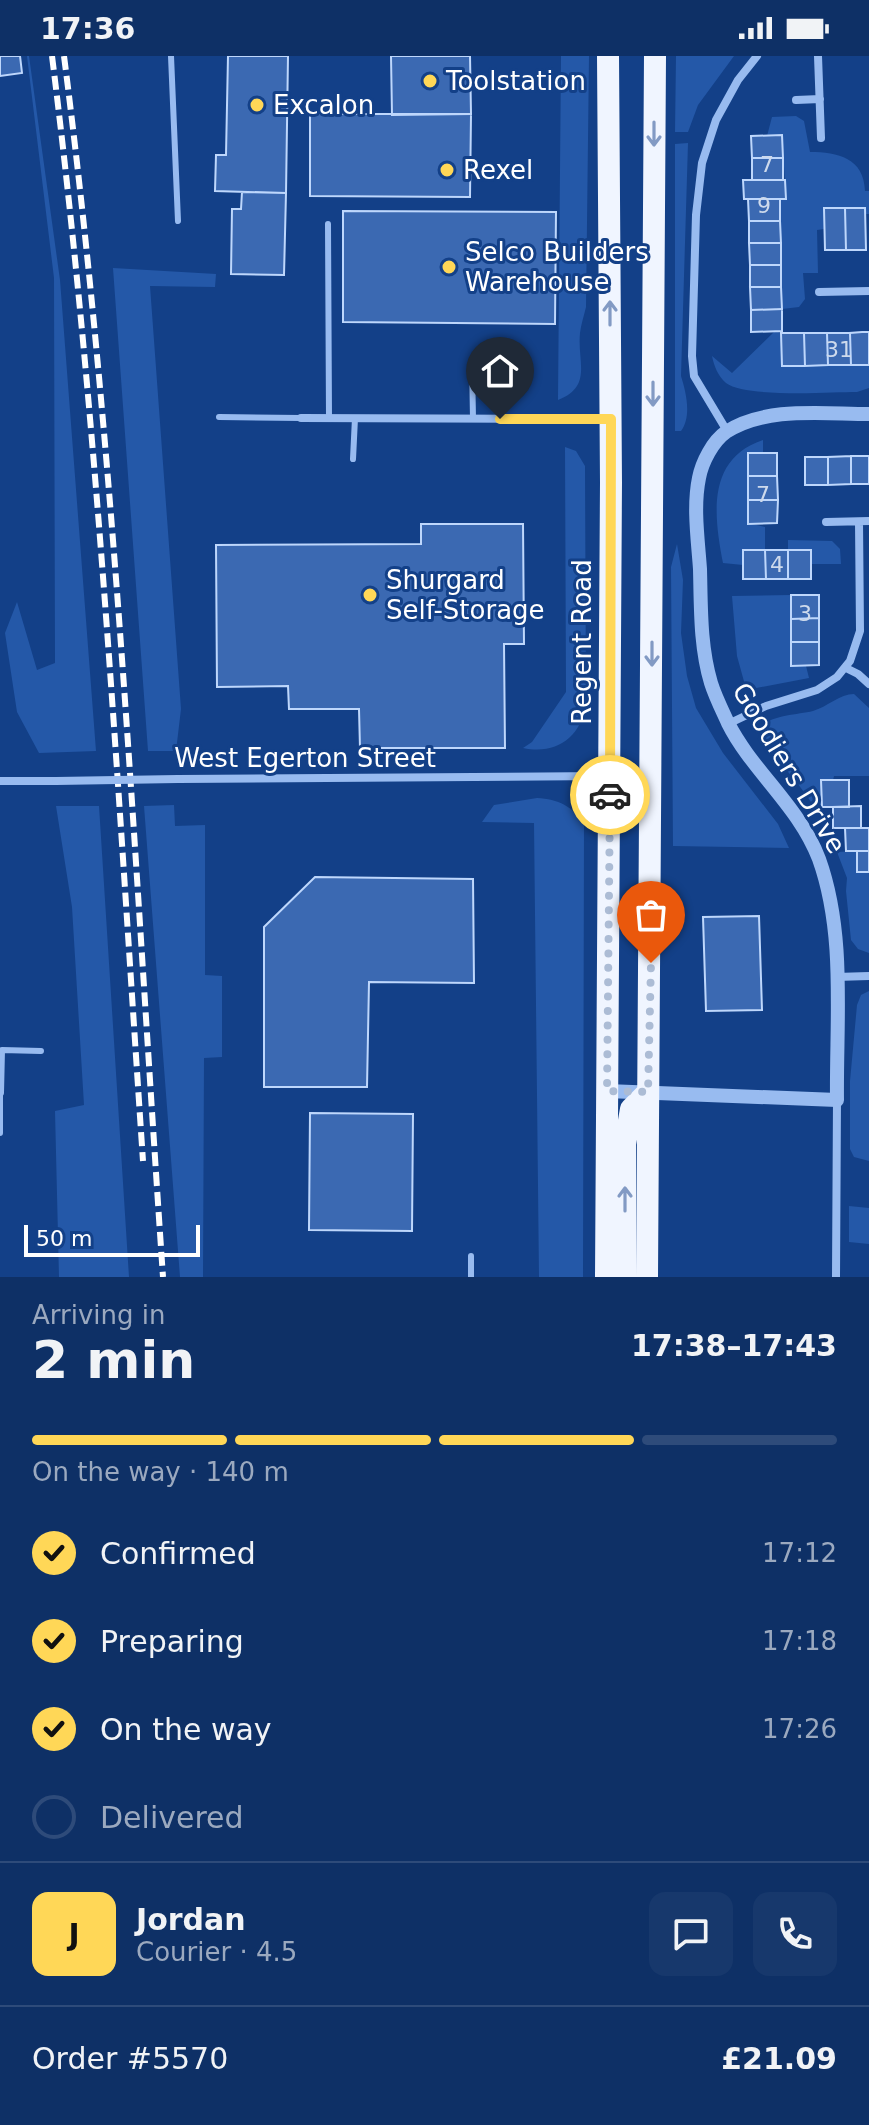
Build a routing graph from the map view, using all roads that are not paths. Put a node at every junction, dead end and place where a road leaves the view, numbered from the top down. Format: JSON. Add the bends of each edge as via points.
{"nodes":[{"id":1,"x":171,"y":56,"type":"edge"},
{"id":2,"x":608,"y":56,"type":"edge"},
{"id":3,"x":655,"y":56,"type":"edge"},
{"id":4,"x":757,"y":56,"type":"edge"},
{"id":5,"x":818,"y":56,"type":"edge"},
{"id":6,"x":820,"y":99,"type":"junction"},
{"id":7,"x":796,"y":100,"type":"dead end"},
{"id":8,"x":821,"y":138,"type":"dead end"},
{"id":9,"x":178,"y":221,"type":"dead end"},
{"id":10,"x":328,"y":224,"type":"dead end"},
{"id":11,"x":869,"y":291,"type":"edge"},
{"id":12,"x":819,"y":292,"type":"dead end"},
{"id":13,"x":472,"y":362,"type":"dead end"},
{"id":14,"x":869,"y":414,"type":"edge"},
{"id":15,"x":219,"y":417,"type":"dead end"},
{"id":16,"x":301,"y":418,"type":"joint"},
{"id":17,"x":329,"y":418,"type":"junction"},
{"id":18,"x":355,"y":418,"type":"junction"},
{"id":19,"x":473,"y":419,"type":"junction"},
{"id":20,"x":611,"y":419,"type":"junction"},
{"id":21,"x":727,"y":431,"type":"junction"},
{"id":22,"x":353,"y":459,"type":"dead end"},
{"id":23,"x":826,"y":522,"type":"dead end"},
{"id":24,"x":864,"y":522,"type":"edge"},
{"id":25,"x":846,"y":668,"type":"junction"},
{"id":26,"x":869,"y":684,"type":"edge"},
{"id":27,"x":728,"y":724,"type":"junction"},
{"id":28,"x":610,"y":776,"type":"junction"},
{"id":29,"x":0,"y":781,"type":"edge"},
{"id":30,"x":869,"y":976,"type":"edge"},
{"id":31,"x":836,"y":977,"type":"junction"},
{"id":32,"x":41,"y":1051,"type":"dead end"},
{"id":33,"x":607,"y":1091,"type":"junction"},
{"id":34,"x":648,"y":1092,"type":"junction"},
{"id":35,"x":0,"y":1093,"type":"edge"},
{"id":36,"x":837,"y":1100,"type":"junction"},
{"id":37,"x":0,"y":1133,"type":"edge"},
{"id":38,"x":471,"y":1256,"type":"dead end"},
{"id":39,"x":471,"y":1277,"type":"edge"},
{"id":40,"x":606,"y":1277,"type":"edge"},
{"id":41,"x":625,"y":1277,"type":"edge"},
{"id":42,"x":647,"y":1277,"type":"edge"},
{"id":43,"x":836,"y":1277,"type":"edge"}],
"edges":[{"from":1,"to":9,"type":"lane"},
{"from":20,"to":2,"type":"highway","name":"Regent Road","one_way":true},
{"from":3,"to":34,"type":"highway","one_way":true},
{"from":4,"to":21,"type":"street","via":[[738,80],[707,141],[696,215],[694,376]]},
{"from":5,"to":6,"type":"street"},
{"from":6,"to":7,"type":"street"},
{"from":6,"to":8,"type":"street"},
{"from":10,"to":17,"type":"lane"},
{"from":11,"to":12,"type":"street"},
{"from":13,"to":19,"type":"lane"},
{"from":14,"to":21,"type":"street","via":[[773,415]]},
{"from":15,"to":16,"type":"lane"},
{"from":16,"to":17,"type":"street"},
{"from":17,"to":18,"type":"street"},
{"from":18,"to":19,"type":"street"},
{"from":18,"to":22,"type":"lane"},
{"from":19,"to":20,"type":"street"},
{"from":20,"to":28,"type":"highway","name":"Regent Road"},
{"from":21,"to":27,"type":"street","name":"Goodiers Drive","via":[[707,454],[697,501],[700,622],[711,684]]},
{"from":23,"to":24,"type":"street"},
{"from":24,"to":25,"type":"street","via":[[860,631]]},
{"from":25,"to":26,"type":"street"},
{"from":25,"to":27,"type":"street","via":[[817,690]]},
{"from":27,"to":31,"type":"street","name":"Goodiers Drive","via":[[817,855],[830,903]]},
{"from":28,"to":29,"type":"street","name":"West Egerton Street","bridge":true},
{"from":28,"to":33,"type":"highway","name":"Regent Road"},
{"from":30,"to":31,"type":"street"},
{"from":31,"to":36,"type":"street","name":"Goodiers Drive"},
{"from":32,"to":35,"type":"lane","via":[[2,1050]]},
{"from":33,"to":34,"type":"street"},
{"from":33,"to":40,"type":"highway","name":"Regent Road"},
{"from":34,"to":36,"type":"street"},
{"from":41,"to":34,"type":"highway","one_way":true,"via":[[625,1144],[631,1109]]},
{"from":34,"to":42,"type":"highway"},
{"from":35,"to":37,"type":"lane"},
{"from":36,"to":43,"type":"street","name":"Goodiers Drive"},
{"from":38,"to":39,"type":"lane"}]}
